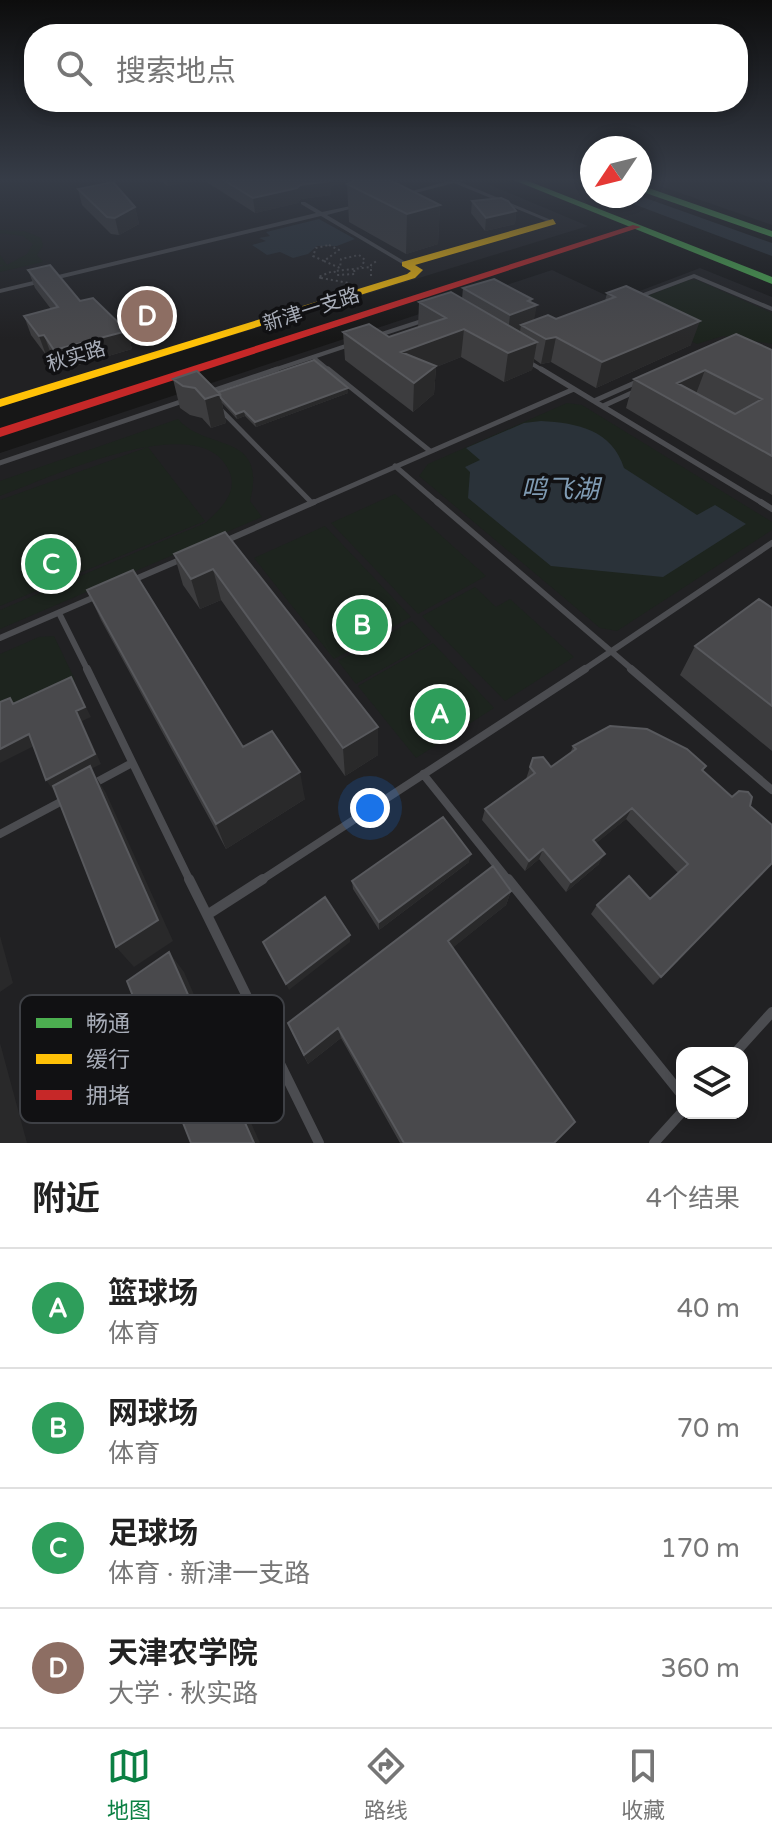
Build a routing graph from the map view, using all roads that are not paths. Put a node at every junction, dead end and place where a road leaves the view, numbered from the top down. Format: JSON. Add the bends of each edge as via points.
{"nodes":[{"id":1,"x":246,"y":232,"type":"edge"},
{"id":2,"x":353,"y":232,"type":"edge"},
{"id":3,"x":517,"y":232,"type":"edge"},
{"id":4,"x":620,"y":232,"type":"edge"},
{"id":5,"x":649,"y":232,"type":"edge"},
{"id":6,"x":667,"y":232,"type":"edge"},
{"id":7,"x":406,"y":264,"type":"junction"},
{"id":8,"x":772,"y":270,"type":"edge"},
{"id":9,"x":772,"y":281,"type":"edge"},
{"id":10,"x":0,"y":291,"type":"edge"},
{"id":11,"x":636,"y":298,"type":"edge"},
{"id":12,"x":772,"y":309,"type":"edge"},
{"id":13,"x":432,"y":317,"type":"edge"},
{"id":14,"x":372,"y":337,"type":"edge"},
{"id":15,"x":358,"y":342,"type":"edge"},
{"id":16,"x":519,"y":356,"type":"edge"},
{"id":17,"x":313,"y":357,"type":"junction"},
{"id":18,"x":651,"y":376,"type":"edge"},
{"id":19,"x":645,"y":387,"type":"edge"},
{"id":20,"x":574,"y":389,"type":"junction"},
{"id":21,"x":190,"y":399,"type":"edge"},
{"id":22,"x":594,"y":401,"type":"junction"},
{"id":23,"x":0,"y":403,"type":"edge"},
{"id":24,"x":603,"y":406,"type":"junction"},
{"id":25,"x":0,"y":433,"type":"edge"},
{"id":26,"x":430,"y":451,"type":"junction"},
{"id":27,"x":0,"y":463,"type":"edge"},
{"id":28,"x":395,"y":466,"type":"junction"},
{"id":29,"x":312,"y":503,"type":"junction"},
{"id":30,"x":772,"y":509,"type":"edge"},
{"id":31,"x":772,"y":543,"type":"edge"},
{"id":32,"x":213,"y":546,"type":"edge"},
{"id":33,"x":185,"y":558,"type":"edge"},
{"id":34,"x":129,"y":582,"type":"edge"},
{"id":35,"x":101,"y":594,"type":"edge"},
{"id":36,"x":59,"y":613,"type":"junction"},
{"id":37,"x":0,"y":638,"type":"edge"},
{"id":38,"x":612,"y":652,"type":"junction"},
{"id":39,"x":132,"y":763,"type":"junction"},
{"id":40,"x":423,"y":774,"type":"junction"},
{"id":41,"x":772,"y":790,"type":"edge"},
{"id":42,"x":0,"y":834,"type":"edge"},
{"id":43,"x":207,"y":915,"type":"junction"},
{"id":44,"x":246,"y":995,"type":"edge"},
{"id":45,"x":772,"y":1012,"type":"edge"},
{"id":46,"x":740,"y":1047,"type":"edge"},
{"id":47,"x":284,"y":1072,"type":"edge"},
{"id":48,"x":676,"y":1088,"type":"edge"},
{"id":49,"x":676,"y":1119,"type":"edge"},
{"id":50,"x":319,"y":1143,"type":"edge"},
{"id":51,"x":654,"y":1143,"type":"edge"}],
"edges":[{"from":1,"to":10,"type":"street"},
{"from":2,"to":7,"type":"street"},
{"from":3,"to":7,"type":"main road"},
{"from":4,"to":25,"type":"main road","name":"新津一支路"},
{"from":5,"to":9,"type":"main road"},
{"from":6,"to":8,"type":"main road"},
{"from":7,"to":23,"type":"main road","name":"秋实路","via":[[418,270]]},
{"from":11,"to":12,"type":"lane","via":[[694,276]]},
{"from":13,"to":14,"type":"lane"},
{"from":15,"to":17,"type":"lane"},
{"from":16,"to":20,"type":"lane"},
{"from":17,"to":26,"type":"lane"},
{"from":17,"to":29,"type":"lane","via":[[205,394]]},
{"from":18,"to":22,"type":"lane"},
{"from":19,"to":24,"type":"lane"},
{"from":20,"to":22,"type":"lane"},
{"from":20,"to":26,"type":"lane"},
{"from":21,"to":27,"type":"lane"},
{"from":22,"to":24,"type":"lane"},
{"from":24,"to":30,"type":"lane"},
{"from":26,"to":28,"type":"lane"},
{"from":28,"to":29,"type":"lane"},
{"from":28,"to":38,"type":"lane"},
{"from":29,"to":32,"type":"lane"},
{"from":31,"to":38,"type":"lane"},
{"from":33,"to":34,"type":"lane"},
{"from":35,"to":36,"type":"lane"},
{"from":36,"to":37,"type":"lane"},
{"from":36,"to":39,"type":"lane"},
{"from":38,"to":40,"type":"lane"},
{"from":38,"to":41,"type":"lane"},
{"from":39,"to":42,"type":"lane"},
{"from":39,"to":43,"type":"lane"},
{"from":40,"to":43,"type":"lane"},
{"from":40,"to":48,"type":"lane"},
{"from":43,"to":44,"type":"lane"},
{"from":45,"to":46,"type":"lane"},
{"from":47,"to":50,"type":"lane"},
{"from":49,"to":51,"type":"lane"}]}
